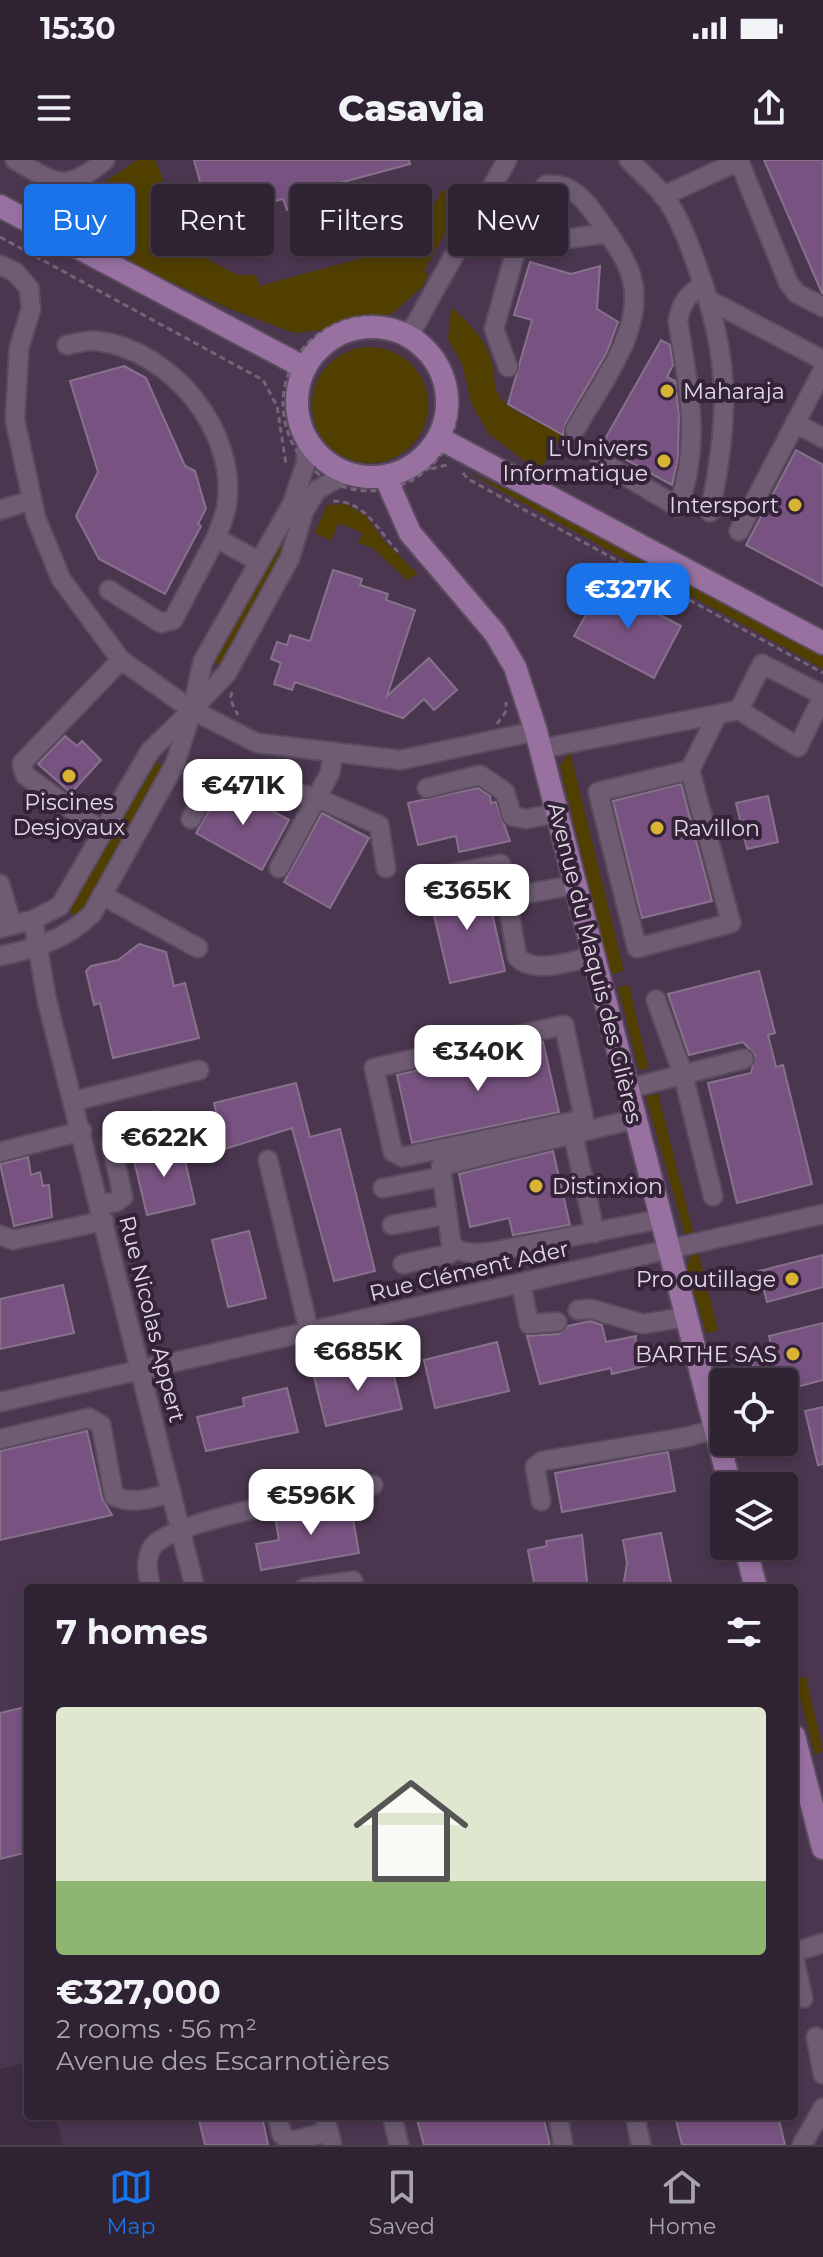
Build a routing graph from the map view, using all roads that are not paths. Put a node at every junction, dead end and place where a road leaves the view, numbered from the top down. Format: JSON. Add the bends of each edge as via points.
{"nodes":[{"id":1,"x":15,"y":160,"type":"edge"},
{"id":2,"x":105,"y":160,"type":"edge"},
{"id":3,"x":507,"y":160,"type":"edge"},
{"id":4,"x":629,"y":160,"type":"edge"},
{"id":5,"x":740,"y":160,"type":"edge"},
{"id":6,"x":494,"y":184,"type":"edge"},
{"id":7,"x":568,"y":190,"type":"edge"},
{"id":8,"x":663,"y":196,"type":"junction"},
{"id":9,"x":0,"y":206,"type":"edge"},
{"id":10,"x":608,"y":233,"type":"junction"},
{"id":11,"x":568,"y":239,"type":"edge"},
{"id":12,"x":453,"y":256,"type":"edge"},
{"id":13,"x":514,"y":256,"type":"edge"},
{"id":14,"x":0,"y":265,"type":"edge"},
{"id":15,"x":706,"y":292,"type":"junction"},
{"id":16,"x":818,"y":300,"type":"edge"},
{"id":17,"x":411,"y":332,"type":"junction"},
{"id":18,"x":67,"y":345,"type":"dead end"},
{"id":19,"x":9,"y":360,"type":"edge"},
{"id":20,"x":823,"y":360,"type":"edge"},
{"id":21,"x":300,"y":365,"type":"junction"},
{"id":22,"x":508,"y":367,"type":"dead end"},
{"id":23,"x":823,"y":370,"type":"edge"},
{"id":24,"x":795,"y":423,"type":"junction"},
{"id":25,"x":575,"y":430,"type":"dead end"},
{"id":26,"x":823,"y":438,"type":"edge"},
{"id":27,"x":307,"y":439,"type":"junction"},
{"id":28,"x":443,"y":441,"type":"junction"},
{"id":29,"x":600,"y":461,"type":"dead end"},
{"id":30,"x":387,"y":483,"type":"junction"},
{"id":31,"x":324,"y":486,"type":"junction"},
{"id":32,"x":32,"y":500,"type":"junction"},
{"id":33,"x":0,"y":510,"type":"edge"},
{"id":34,"x":710,"y":512,"type":"dead end"},
{"id":35,"x":739,"y":531,"type":"dead end"},
{"id":36,"x":216,"y":538,"type":"junction"},
{"id":37,"x":258,"y":561,"type":"junction"},
{"id":38,"x":109,"y":590,"type":"dead end"},
{"id":39,"x":823,"y":643,"type":"edge"},
{"id":40,"x":121,"y":660,"type":"junction"},
{"id":41,"x":823,"y":696,"type":"edge"},
{"id":42,"x":192,"y":710,"type":"junction"},
{"id":43,"x":739,"y":710,"type":"junction"},
{"id":44,"x":717,"y":715,"type":"junction"},
{"id":45,"x":538,"y":740,"type":"junction"},
{"id":46,"x":333,"y":752,"type":"junction"},
{"id":47,"x":690,"y":770,"type":"junction"},
{"id":48,"x":427,"y":788,"type":"dead end"},
{"id":49,"x":317,"y":798,"type":"junction"},
{"id":50,"x":557,"y":813,"type":"junction"},
{"id":51,"x":191,"y":819,"type":"dead end"},
{"id":52,"x":103,"y":832,"type":"junction"},
{"id":53,"x":279,"y":868,"type":"dead end"},
{"id":54,"x":386,"y":868,"type":"dead end"},
{"id":55,"x":434,"y":877,"type":"dead end"},
{"id":56,"x":0,"y":884,"type":"edge"},
{"id":57,"x":575,"y":885,"type":"junction"},
{"id":58,"x":102,"y":895,"type":"junction"},
{"id":59,"x":507,"y":897,"type":"junction"},
{"id":60,"x":33,"y":920,"type":"junction"},
{"id":61,"x":6,"y":927,"type":"edge"},
{"id":62,"x":198,"y":948,"type":"dead end"},
{"id":63,"x":36,"y":949,"type":"junction"},
{"id":64,"x":0,"y":956,"type":"edge"},
{"id":65,"x":593,"y":956,"type":"junction"},
{"id":66,"x":656,"y":1000,"type":"dead end"},
{"id":67,"x":744,"y":1059,"type":"dead end"},
{"id":68,"x":199,"y":1070,"type":"dead end"},
{"id":69,"x":683,"y":1074,"type":"junction"},
{"id":70,"x":627,"y":1089,"type":"junction"},
{"id":71,"x":74,"y":1101,"type":"junction"},
{"id":72,"x":635,"y":1119,"type":"junction"},
{"id":73,"x":156,"y":1121,"type":"dead end"},
{"id":74,"x":581,"y":1128,"type":"junction"},
{"id":75,"x":82,"y":1131,"type":"junction"},
{"id":76,"x":0,"y":1152,"type":"edge"},
{"id":77,"x":268,"y":1160,"type":"dead end"},
{"id":78,"x":440,"y":1177,"type":"junction"},
{"id":79,"x":383,"y":1188,"type":"dead end"},
{"id":80,"x":713,"y":1196,"type":"dead end"},
{"id":81,"x":102,"y":1213,"type":"junction"},
{"id":82,"x":823,"y":1214,"type":"edge"},
{"id":83,"x":446,"y":1215,"type":"junction"},
{"id":84,"x":661,"y":1219,"type":"junction"},
{"id":85,"x":392,"y":1225,"type":"dead end"},
{"id":86,"x":595,"y":1233,"type":"junction"},
{"id":87,"x":0,"y":1235,"type":"edge"},
{"id":88,"x":455,"y":1249,"type":"junction"},
{"id":89,"x":669,"y":1250,"type":"junction"},
{"id":90,"x":403,"y":1264,"type":"dead end"},
{"id":91,"x":521,"y":1284,"type":"junction"},
{"id":92,"x":578,"y":1310,"type":"dead end"},
{"id":93,"x":686,"y":1317,"type":"junction"},
{"id":94,"x":557,"y":1322,"type":"dead end"},
{"id":95,"x":309,"y":1331,"type":"junction"},
{"id":96,"x":139,"y":1370,"type":"junction"},
{"id":97,"x":0,"y":1402,"type":"edge"},
{"id":98,"x":710,"y":1410,"type":"edge"},
{"id":99,"x":710,"y":1430,"type":"edge"},
{"id":100,"x":0,"y":1439,"type":"edge"},
{"id":101,"x":373,"y":1485,"type":"dead end"},
{"id":102,"x":171,"y":1493,"type":"junction"},
{"id":103,"x":541,"y":1501,"type":"dead end"},
{"id":104,"x":180,"y":1528,"type":"junction"},
{"id":105,"x":749,"y":1560,"type":"edge"},
{"id":106,"x":353,"y":1581,"type":"dead end"},
{"id":107,"x":150,"y":1584,"type":"edge"},
{"id":108,"x":194,"y":1584,"type":"edge"},
{"id":109,"x":332,"y":1584,"type":"edge"},
{"id":110,"x":755,"y":1584,"type":"edge"},
{"id":111,"x":798,"y":1767,"type":"edge"},
{"id":112,"x":801,"y":1790,"type":"edge"},
{"id":113,"x":823,"y":1848,"type":"edge"},
{"id":114,"x":823,"y":1943,"type":"edge"},
{"id":115,"x":798,"y":1951,"type":"edge"},
{"id":116,"x":798,"y":1976,"type":"edge"},
{"id":117,"x":803,"y":1998,"type":"dead end"},
{"id":118,"x":816,"y":2037,"type":"dead end"},
{"id":119,"x":823,"y":2074,"type":"edge"},
{"id":120,"x":823,"y":2108,"type":"edge"},
{"id":121,"x":278,"y":2120,"type":"edge"},
{"id":122,"x":393,"y":2120,"type":"edge"},
{"id":123,"x":559,"y":2120,"type":"edge"},
{"id":124,"x":636,"y":2120,"type":"edge"},
{"id":125,"x":329,"y":2131,"type":"edge"},
{"id":126,"x":399,"y":2145,"type":"edge"},
{"id":127,"x":563,"y":2145,"type":"edge"},
{"id":128,"x":641,"y":2145,"type":"edge"},
{"id":129,"x":802,"y":2145,"type":"edge"}],
"edges":[{"from":1,"to":2,"type":"street","via":[[54,182],[69,184]]},
{"from":3,"to":6,"type":"street"},
{"from":4,"to":8,"type":"street"},
{"from":5,"to":8,"type":"street"},
{"from":5,"to":16,"type":"street","via":[[788,282],[796,293]]},
{"from":7,"to":10,"type":"street"},
{"from":8,"to":15,"type":"street"},
{"from":9,"to":21,"type":"main road"},
{"from":10,"to":11,"type":"street"},
{"from":10,"to":25,"type":"street","via":[[632,279],[635,318]]},
{"from":12,"to":17,"type":"street"},
{"from":13,"to":22,"type":"street","via":[[494,329]]},
{"from":14,"to":19,"type":"street","via":[[29,288],[31,309]]},
{"from":15,"to":20,"type":"street"},
{"from":15,"to":29,"type":"street","via":[[688,295],[678,321],[694,426],[688,480],[678,507]]},
{"from":15,"to":34,"type":"street","via":[[717,323],[726,391],[723,449]]},
{"from":17,"to":21,"type":"main road","via":[[361,328],[338,335]]},
{"from":17,"to":28,"type":"main road","via":[[440,369],[447,392]]},
{"from":18,"to":36,"type":"street","via":[[96,340],[121,347],[169,370],[198,402],[225,462],[227,503]]},
{"from":19,"to":32,"type":"street"},
{"from":21,"to":27,"type":"main road","via":[[297,410]]},
{"from":23,"to":24,"type":"street"},
{"from":24,"to":26,"type":"street"},
{"from":24,"to":35,"type":"street"},
{"from":27,"to":31,"type":"street","via":[[306,463]]},
{"from":27,"to":31,"type":"main road","via":[[324,459]]},
{"from":28,"to":30,"type":"main road"},
{"from":28,"to":39,"type":"main road"},
{"from":30,"to":31,"type":"main road"},
{"from":30,"to":45,"type":"main road","name":"Avenue du Maquis des Glières","via":[[410,533],[495,633],[515,667]]},
{"from":31,"to":37,"type":"street"},
{"from":31,"to":42,"type":"street","via":[[300,521],[290,558],[227,673]]},
{"from":32,"to":33,"type":"street"},
{"from":32,"to":40,"type":"street","via":[[61,579]]},
{"from":36,"to":37,"type":"street"},
{"from":36,"to":38,"type":"street","via":[[173,620],[161,623]]},
{"from":37,"to":42,"type":"street","via":[[203,661]]},
{"from":40,"to":42,"type":"street"},
{"from":40,"to":52,"type":"street","via":[[22,763],[25,775]]},
{"from":41,"to":43,"type":"street","via":[[762,664]]},
{"from":41,"to":43,"type":"street","via":[[798,747]]},
{"from":42,"to":46,"type":"street","via":[[257,743]]},
{"from":42,"to":52,"type":"street","via":[[150,751]]},
{"from":42,"to":58,"type":"street","via":[[175,764]]},
{"from":43,"to":44,"type":"street"},
{"from":44,"to":45,"type":"street"},
{"from":44,"to":47,"type":"street"},
{"from":45,"to":46,"type":"street","via":[[400,760]]},
{"from":45,"to":50,"type":"main road","name":"Avenue du Maquis des Glières"},
{"from":46,"to":49,"type":"street","via":[[330,773]]},
{"from":47,"to":47,"type":"street","via":[[598,792],[637,948],[731,923]]},
{"from":48,"to":50,"type":"street","via":[[480,775],[505,792],[512,816]]},
{"from":49,"to":51,"type":"street","via":[[216,774]]},
{"from":49,"to":53,"type":"street"},
{"from":49,"to":54,"type":"street","via":[[379,825]]},
{"from":50,"to":57,"type":"main road","name":"Avenue du Maquis des Glières"},
{"from":52,"to":60,"type":"street","via":[[60,906]]},
{"from":55,"to":59,"type":"street","via":[[501,864]]},
{"from":56,"to":61,"type":"street"},
{"from":57,"to":59,"type":"street"},
{"from":57,"to":65,"type":"main road","name":"Avenue du Maquis des Glières"},
{"from":58,"to":62,"type":"street"},
{"from":58,"to":63,"type":"street","via":[[77,928]]},
{"from":59,"to":65,"type":"street","via":[[517,957],[523,963],[535,966]]},
{"from":60,"to":61,"type":"street"},
{"from":60,"to":63,"type":"street","name":"Rue Nicolas Appert"},
{"from":63,"to":64,"type":"street"},
{"from":63,"to":71,"type":"street","name":"Rue Nicolas Appert"},
{"from":65,"to":70,"type":"main road","name":"Avenue du Maquis des Glières"},
{"from":66,"to":69,"type":"street"},
{"from":67,"to":69,"type":"street"},
{"from":68,"to":71,"type":"street"},
{"from":69,"to":70,"type":"street"},
{"from":69,"to":80,"type":"street"},
{"from":70,"to":72,"type":"main road","name":"Avenue du Maquis des Glières"},
{"from":71,"to":75,"type":"street","name":"Rue Nicolas Appert"},
{"from":72,"to":74,"type":"street"},
{"from":72,"to":84,"type":"main road","name":"Avenue du Maquis des Glières"},
{"from":73,"to":81,"type":"street","via":[[114,1133],[111,1142],[123,1197]]},
{"from":74,"to":74,"type":"street","via":[[564,1025],[374,1068],[393,1152],[402,1157]]},
{"from":74,"to":78,"type":"street","via":[[441,1166]]},
{"from":74,"to":86,"type":"street"},
{"from":75,"to":76,"type":"street"},
{"from":75,"to":81,"type":"street","name":"Rue Nicolas Appert"},
{"from":77,"to":95,"type":"street"},
{"from":78,"to":79,"type":"street"},
{"from":78,"to":83,"type":"street"},
{"from":81,"to":87,"type":"street","via":[[13,1240]]},
{"from":81,"to":96,"type":"street","name":"Rue Nicolas Appert"},
{"from":82,"to":89,"type":"street","name":"Rue Clément Ader"},
{"from":83,"to":85,"type":"street"},
{"from":83,"to":88,"type":"street"},
{"from":84,"to":86,"type":"street"},
{"from":84,"to":89,"type":"main road","name":"Avenue du Maquis des Glières"},
{"from":86,"to":88,"type":"street","via":[[491,1252]]},
{"from":88,"to":90,"type":"street"},
{"from":89,"to":91,"type":"street","name":"Rue Clément Ader"},
{"from":89,"to":93,"type":"main road","name":"Avenue du Maquis des Glières"},
{"from":91,"to":94,"type":"street","via":[[529,1324]]},
{"from":91,"to":95,"type":"street","name":"Rue Clément Ader"},
{"from":92,"to":93,"type":"street","via":[[643,1324]]},
{"from":93,"to":98,"type":"main road","name":"Avenue du Maquis des Glières"},
{"from":95,"to":96,"type":"street","name":"Rue Clément Ader"},
{"from":96,"to":97,"type":"street","name":"Rue Clément Ader"},
{"from":96,"to":102,"type":"street","name":"Rue Nicolas Appert"},
{"from":99,"to":103,"type":"street","via":[[542,1461],[535,1467]]},
{"from":100,"to":102,"type":"street","via":[[89,1418],[101,1425],[114,1496],[144,1501]]},
{"from":101,"to":104,"type":"street"},
{"from":102,"to":104,"type":"street","name":"Rue Nicolas Appert"},
{"from":104,"to":107,"type":"street","via":[[153,1547],[146,1569]]},
{"from":104,"to":108,"type":"street","name":"Rue Nicolas Appert"},
{"from":105,"to":110,"type":"main road"},
{"from":106,"to":109,"type":"street"},
{"from":111,"to":112,"type":"main road"},
{"from":112,"to":113,"type":"main road"},
{"from":114,"to":115,"type":"street"},
{"from":116,"to":117,"type":"street"},
{"from":118,"to":119,"type":"street"},
{"from":120,"to":129,"type":"street"},
{"from":121,"to":125,"type":"street","via":[[282,2135],[291,2141]]},
{"from":122,"to":126,"type":"street"},
{"from":123,"to":127,"type":"street"},
{"from":124,"to":128,"type":"street"}]}
